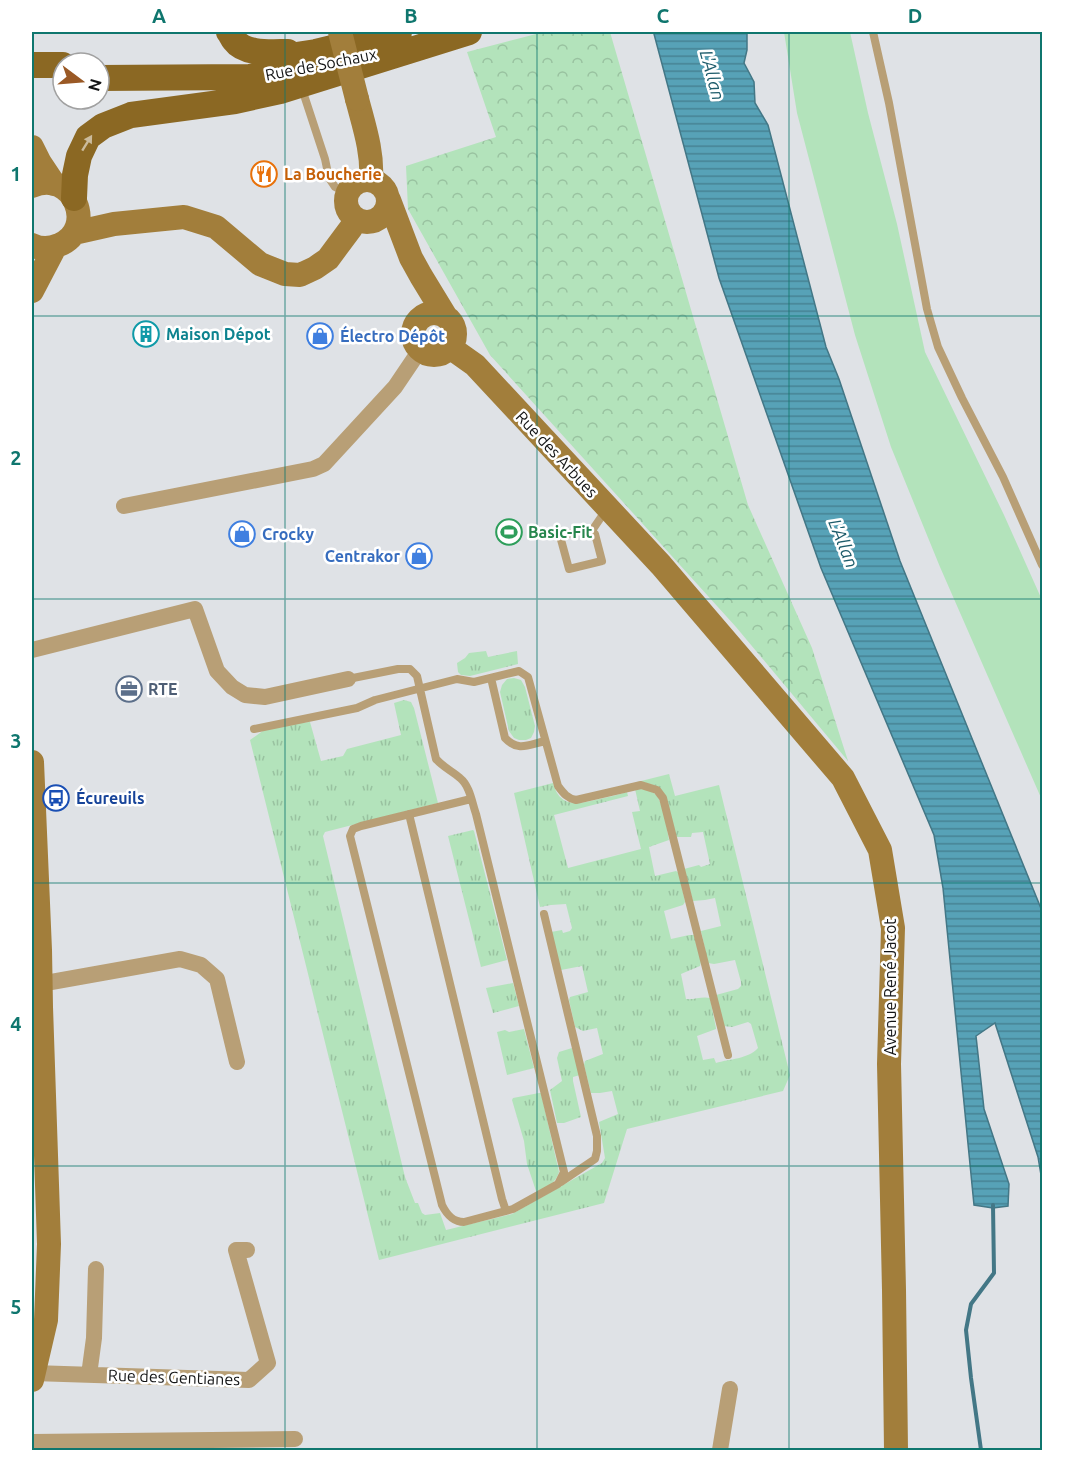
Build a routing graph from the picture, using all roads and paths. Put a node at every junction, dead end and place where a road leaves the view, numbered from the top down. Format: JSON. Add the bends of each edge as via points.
{"nodes":[{"id":1,"x":229,"y":32,"type":"edge"},
{"id":2,"x":340,"y":32,"type":"edge"},
{"id":3,"x":399,"y":32,"type":"edge"},
{"id":4,"x":469,"y":32,"type":"edge"},
{"id":5,"x":873,"y":32,"type":"edge"},
{"id":6,"x":316,"y":52,"type":"junction"},
{"id":7,"x":32,"y":58,"type":"edge"},
{"id":8,"x":51,"y":60,"type":"edge"},
{"id":9,"x":32,"y":65,"type":"edge"},
{"id":10,"x":51,"y":65,"type":"edge"},
{"id":11,"x":111,"y":65,"type":"edge"},
{"id":12,"x":51,"y":78,"type":"edge"},
{"id":13,"x":111,"y":78,"type":"edge"},
{"id":14,"x":32,"y":79,"type":"edge"},
{"id":15,"x":304,"y":95,"type":"dead end"},
{"id":16,"x":32,"y":147,"type":"edge"},
{"id":17,"x":370,"y":180,"type":"junction"},
{"id":18,"x":347,"y":193,"type":"junction"},
{"id":19,"x":389,"y":200,"type":"junction"},
{"id":20,"x":61,"y":210,"type":"edge"},
{"id":21,"x":364,"y":221,"type":"junction"},
{"id":22,"x":32,"y":245,"type":"edge"},
{"id":23,"x":32,"y":291,"type":"edge"},
{"id":24,"x":446,"y":317,"type":"junction"},
{"id":25,"x":419,"y":319,"type":"junction"},
{"id":26,"x":450,"y":348,"type":"junction"},
{"id":27,"x":420,"y":350,"type":"junction"},
{"id":28,"x":124,"y":506,"type":"dead end"},
{"id":29,"x":607,"y":507,"type":"junction"},
{"id":30,"x":591,"y":532,"type":"junction"},
{"id":31,"x":661,"y":565,"type":"joint"},
{"id":32,"x":1042,"y":565,"type":"edge"},
{"id":33,"x":32,"y":650,"type":"edge"},
{"id":34,"x":491,"y":678,"type":"junction"},
{"id":35,"x":348,"y":679,"type":"joint"},
{"id":36,"x":420,"y":688,"type":"junction"},
{"id":37,"x":254,"y":729,"type":"dead end"},
{"id":38,"x":545,"y":741,"type":"junction"},
{"id":39,"x":32,"y":762,"type":"edge"},
{"id":40,"x":471,"y":799,"type":"junction"},
{"id":41,"x":409,"y":814,"type":"junction"},
{"id":42,"x":544,"y":914,"type":"dead end"},
{"id":43,"x":38,"y":999,"type":"edge"},
{"id":44,"x":728,"y":1055,"type":"dead end"},
{"id":45,"x":237,"y":1062,"type":"dead end"},
{"id":46,"x":558,"y":1184,"type":"junction"},
{"id":47,"x":506,"y":1211,"type":"junction"},
{"id":48,"x":247,"y":1250,"type":"dead end"},
{"id":49,"x":96,"y":1269,"type":"dead end"},
{"id":50,"x":89,"y":1375,"type":"junction"},
{"id":51,"x":32,"y":1377,"type":"edge"},
{"id":52,"x":730,"y":1389,"type":"dead end"},
{"id":53,"x":295,"y":1439,"type":"dead end"},
{"id":54,"x":32,"y":1442,"type":"edge"},
{"id":55,"x":81,"y":1446,"type":"edge"},
{"id":56,"x":720,"y":1450,"type":"edge"},
{"id":57,"x":896,"y":1450,"type":"edge"}],
"edges":[{"from":1,"to":6,"type":"main road","via":[[244,49]]},
{"from":2,"to":17,"type":"main road","bridge":true,"via":[[368,141]]},
{"from":3,"to":6,"type":"main road","name":"Rue de Sochaux"},
{"from":4,"to":13,"type":"main road","name":"Rue de Sochaux","via":[[284,74]]},
{"from":20,"to":4,"type":"main road","one_way":true,"via":[[88,137],[103,126],[131,115],[280,91]]},
{"from":5,"to":32,"type":"lane","via":[[927,309],[938,347]]},
{"from":6,"to":11,"type":"main road","name":"Rue de Sochaux","via":[[251,62]]},
{"from":7,"to":8,"type":"main road"},
{"from":9,"to":10,"type":"main road"},
{"from":12,"to":14,"type":"main road"},
{"from":15,"to":18,"type":"lane","via":[[329,178]]},
{"from":16,"to":20,"type":"main road"},
{"from":17,"to":18,"type":"main road","via":[[357,182]]},
{"from":17,"to":19,"type":"main road","via":[[383,187]]},
{"from":18,"to":21,"type":"main road","via":[[350,214]]},
{"from":19,"to":21,"type":"main road","via":[[380,219]]},
{"from":19,"to":24,"type":"main road","via":[[411,258]]},
{"from":20,"to":21,"type":"main road","via":[[114,224],[184,218],[216,227],[260,264],[285,274],[300,275],[328,259],[351,228]]},
{"from":20,"to":22,"type":"main road","via":[[46,249]]},
{"from":20,"to":23,"type":"main road"},
{"from":21,"to":25,"type":"main road","via":[[388,242],[401,262],[414,288]]},
{"from":24,"to":25,"type":"main road","via":[[432,313]]},
{"from":24,"to":26,"type":"main road","via":[[455,335]]},
{"from":25,"to":27,"type":"main road","via":[[413,338]]},
{"from":26,"to":27,"type":"main road","via":[[436,356]]},
{"from":26,"to":29,"type":"main road","name":"Rue des Arbues","via":[[475,365]]},
{"from":27,"to":28,"type":"street","via":[[395,387],[324,464]]},
{"from":29,"to":30,"type":"lane"},
{"from":29,"to":31,"type":"main road","name":"Rue des Arbues"},
{"from":30,"to":30,"type":"lane","via":[[595,534],[602,561],[569,570],[560,536],[586,529]]},
{"from":31,"to":57,"type":"main road","name":"Avenue René Jacot","via":[[843,778],[880,850],[893,927],[889,1064]]},
{"from":33,"to":35,"type":"street","via":[[195,609],[217,671],[245,695],[265,697]]},
{"from":34,"to":36,"type":"lane","via":[[474,682],[457,679]]},
{"from":34,"to":38,"type":"lane","via":[[505,738],[520,747]]},
{"from":34,"to":38,"type":"lane","via":[[519,671],[528,677]]},
{"from":35,"to":36,"type":"lane","via":[[410,669]]},
{"from":36,"to":37,"type":"lane","via":[[357,708]]},
{"from":36,"to":40,"type":"lane","via":[[436,759],[463,780]]},
{"from":38,"to":44,"type":"lane","via":[[558,786],[568,798],[576,800],[641,785],[657,790],[663,798]]},
{"from":39,"to":43,"type":"main road","via":[[40,950]]},
{"from":40,"to":41,"type":"lane"},
{"from":40,"to":46,"type":"lane","via":[[564,1172]]},
{"from":41,"to":47,"type":"lane"},
{"from":41,"to":47,"type":"lane","via":[[361,826],[353,829],[350,836],[442,1205],[458,1222]]},
{"from":42,"to":46,"type":"lane","via":[[597,1136],[595,1159]]},
{"from":43,"to":45,"type":"street","via":[[180,959],[201,965],[217,978]]},
{"from":43,"to":51,"type":"main road","via":[[49,1244],[46,1320]]},
{"from":46,"to":47,"type":"lane"},
{"from":48,"to":50,"type":"street","name":"Rue des Gentianes","via":[[236,1250],[268,1363],[249,1380]]},
{"from":49,"to":50,"type":"street","name":"Rue des Gentianes"},
{"from":50,"to":51,"type":"street","name":"Rue des Gentianes"},
{"from":52,"to":56,"type":"street"},
{"from":53,"to":55,"type":"street"},
{"from":54,"to":55,"type":"street"}]}
